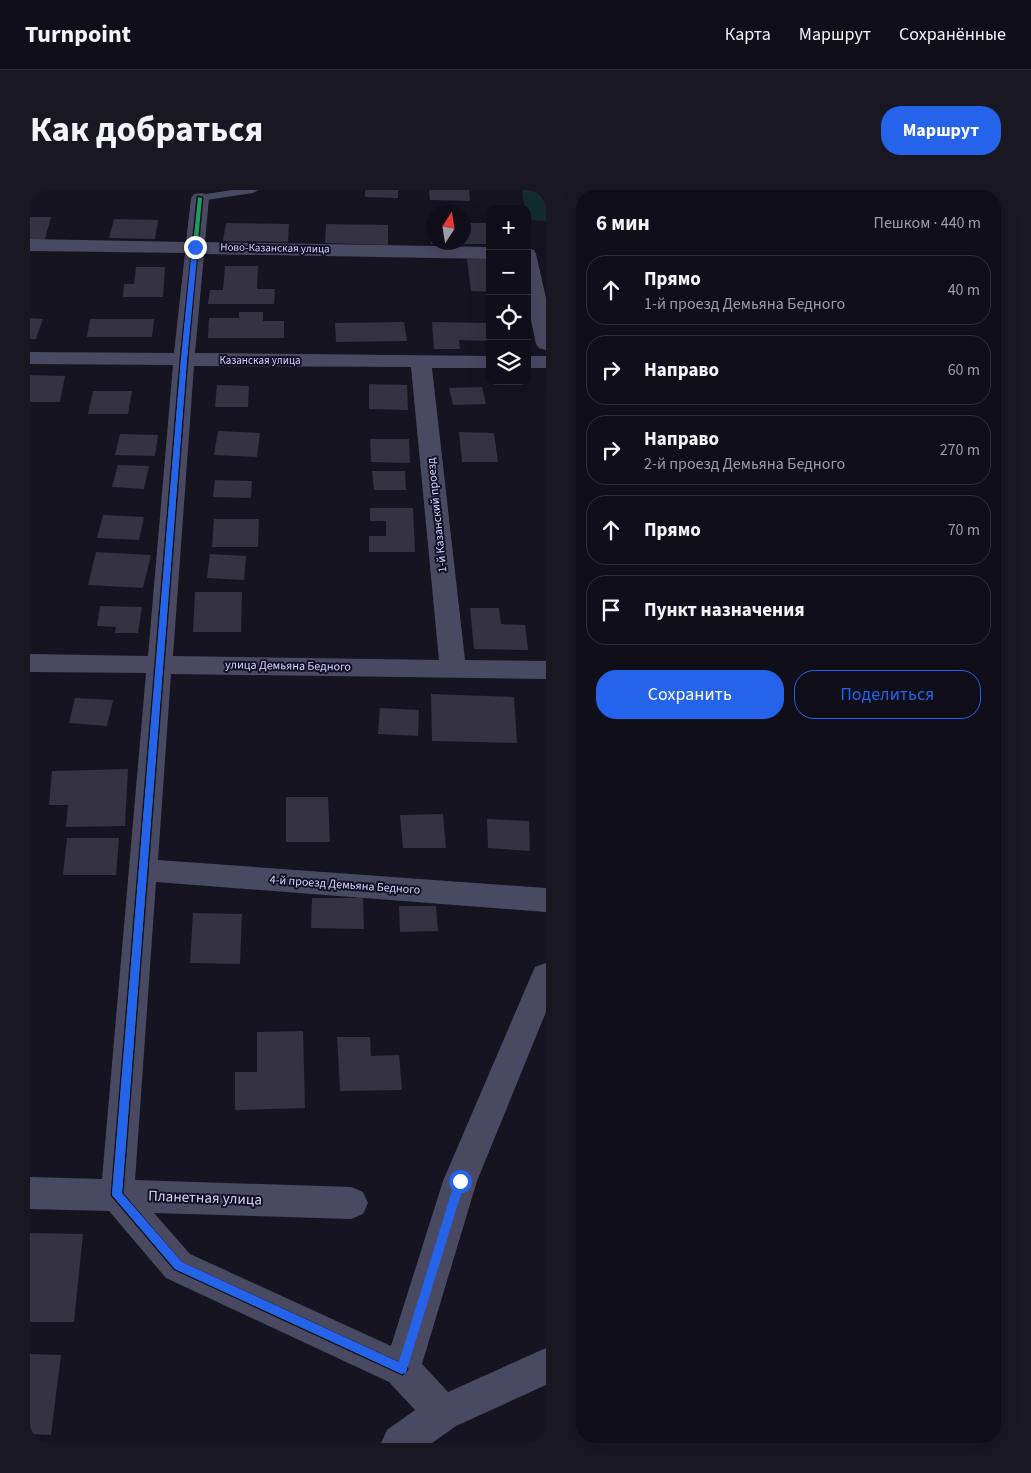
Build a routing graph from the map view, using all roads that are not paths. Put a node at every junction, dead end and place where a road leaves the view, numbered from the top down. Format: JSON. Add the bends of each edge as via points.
{"nodes":[{"id":1,"x":253,"y":190,"type":"edge"},
{"id":2,"x":200,"y":198,"type":"joint"},
{"id":3,"x":30,"y":245,"type":"edge"},
{"id":4,"x":195,"y":247,"type":"junction"},
{"id":5,"x":486,"y":253,"type":"edge"},
{"id":6,"x":531,"y":273,"type":"edge"},
{"id":7,"x":546,"y":344,"type":"edge"},
{"id":8,"x":30,"y":358,"type":"edge"},
{"id":9,"x":184,"y":359,"type":"junction"},
{"id":10,"x":422,"y":361,"type":"junction"},
{"id":11,"x":486,"y":362,"type":"edge"},
{"id":12,"x":531,"y":362,"type":"edge"},
{"id":13,"x":546,"y":362,"type":"edge"},
{"id":14,"x":30,"y":663,"type":"edge"},
{"id":15,"x":159,"y":665,"type":"junction"},
{"id":16,"x":453,"y":669,"type":"junction"},
{"id":17,"x":546,"y":670,"type":"edge"},
{"id":18,"x":143,"y":870,"type":"junction"},
{"id":19,"x":546,"y":900,"type":"edge"},
{"id":20,"x":546,"y":976,"type":"edge"},
{"id":21,"x":30,"y":1193,"type":"edge"},
{"id":22,"x":117,"y":1195,"type":"junction"},
{"id":23,"x":351,"y":1203,"type":"dead end"},
{"id":24,"x":546,"y":1366,"type":"edge"},
{"id":25,"x":402,"y":1369,"type":"junction"},
{"id":26,"x":442,"y":1414,"type":"junction"},
{"id":27,"x":400,"y":1443,"type":"edge"}],
"edges":[{"from":1,"to":2,"type":"lane"},
{"from":2,"to":4,"type":"street"},
{"from":3,"to":4,"type":"street","name":"Ново-Казанская улица"},
{"from":4,"to":5,"type":"street","name":"Ново-Казанская улица"},
{"from":4,"to":9,"type":"street"},
{"from":6,"to":7,"type":"street"},
{"from":8,"to":9,"type":"street","name":"Казанская улица"},
{"from":9,"to":10,"type":"street","name":"Казанская улица"},
{"from":9,"to":15,"type":"street"},
{"from":10,"to":11,"type":"street","name":"Казанская улица"},
{"from":10,"to":16,"type":"street","name":"1-й Казанский проезд"},
{"from":12,"to":13,"type":"street"},
{"from":14,"to":15,"type":"street","name":"улица Демьяна Бедного"},
{"from":15,"to":16,"type":"street","name":"улица Демьяна Бедного"},
{"from":15,"to":18,"type":"street"},
{"from":16,"to":17,"type":"street","name":"улица Демьяна Бедного"},
{"from":18,"to":19,"type":"street","name":"4-й проезд Демьяна Бедного"},
{"from":18,"to":22,"type":"street"},
{"from":20,"to":25,"type":"street","via":[[460,1181]]},
{"from":21,"to":22,"type":"street","name":"Планетная улица"},
{"from":22,"to":23,"type":"street","name":"Планетная улица"},
{"from":22,"to":25,"type":"street","via":[[178,1266]]},
{"from":24,"to":26,"type":"street"},
{"from":25,"to":26,"type":"street"},
{"from":26,"to":27,"type":"street"}]}
